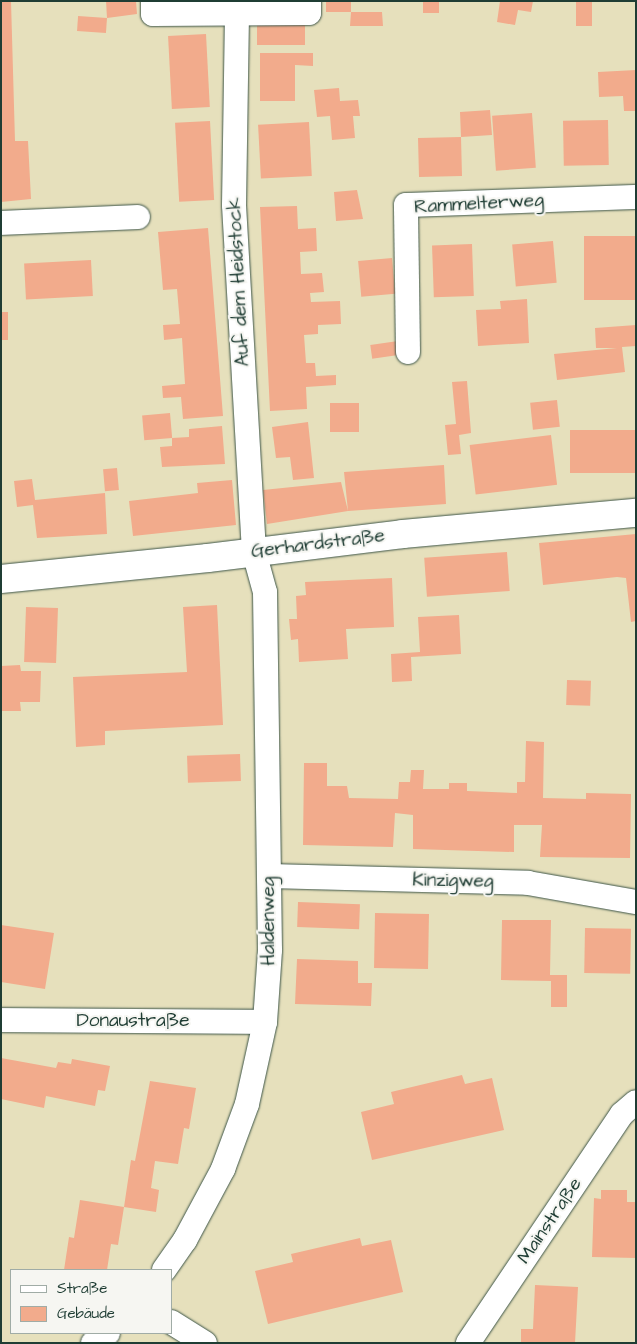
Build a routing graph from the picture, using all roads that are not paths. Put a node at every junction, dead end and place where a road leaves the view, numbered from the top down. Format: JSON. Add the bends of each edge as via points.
{"nodes":[{"id":1,"x":153,"y":1,"type":"edge"},
{"id":2,"x":309,"y":1,"type":"edge"},
{"id":3,"x":237,"y":12,"type":"junction"},
{"id":4,"x":636,"y":197,"type":"edge"},
{"id":5,"x":138,"y":217,"type":"dead end"},
{"id":6,"x":1,"y":223,"type":"edge"},
{"id":7,"x":408,"y":352,"type":"dead end"},
{"id":8,"x":636,"y":513,"type":"edge"},
{"id":9,"x":254,"y":552,"type":"junction"},
{"id":10,"x":1,"y":579,"type":"edge"},
{"id":11,"x":269,"y":876,"type":"junction"},
{"id":12,"x":636,"y":902,"type":"edge"},
{"id":13,"x":1,"y":1020,"type":"edge"},
{"id":14,"x":265,"y":1022,"type":"junction"},
{"id":15,"x":636,"y":1102,"type":"edge"},
{"id":16,"x":165,"y":1269,"type":"edge"},
{"id":17,"x":172,"y":1323,"type":"edge"},
{"id":18,"x":107,"y":1334,"type":"edge"},
{"id":19,"x":94,"y":1343,"type":"edge"},
{"id":20,"x":205,"y":1343,"type":"edge"},
{"id":21,"x":468,"y":1343,"type":"edge"}],
"edges":[{"from":1,"to":3,"type":"street","via":[[153,14]]},
{"from":2,"to":3,"type":"street","via":[[309,13]]},
{"from":3,"to":9,"type":"street","name":"Auf dem Heidstock","via":[[234,205]]},
{"from":4,"to":7,"type":"street","name":"Rammelterweg","via":[[406,205]]},
{"from":5,"to":6,"type":"street"},
{"from":8,"to":9,"type":"street","name":"Gerhardstraße","via":[[403,534]]},
{"from":9,"to":10,"type":"street","name":"Gerhardstraße"},
{"from":9,"to":11,"type":"street","name":"Haldenweg","via":[[265,592]]},
{"from":11,"to":12,"type":"street","name":"Kinzigweg","via":[[528,882]]},
{"from":11,"to":14,"type":"street","name":"Haldenweg","via":[[270,950]]},
{"from":13,"to":14,"type":"street","name":"Donaustraße"},
{"from":14,"to":16,"type":"street","name":"Haldenweg","via":[[247,1104],[223,1169]]},
{"from":15,"to":21,"type":"street","name":"Mainstraße","via":[[622,1114]]},
{"from":17,"to":20,"type":"street"},
{"from":18,"to":19,"type":"street"}]}
